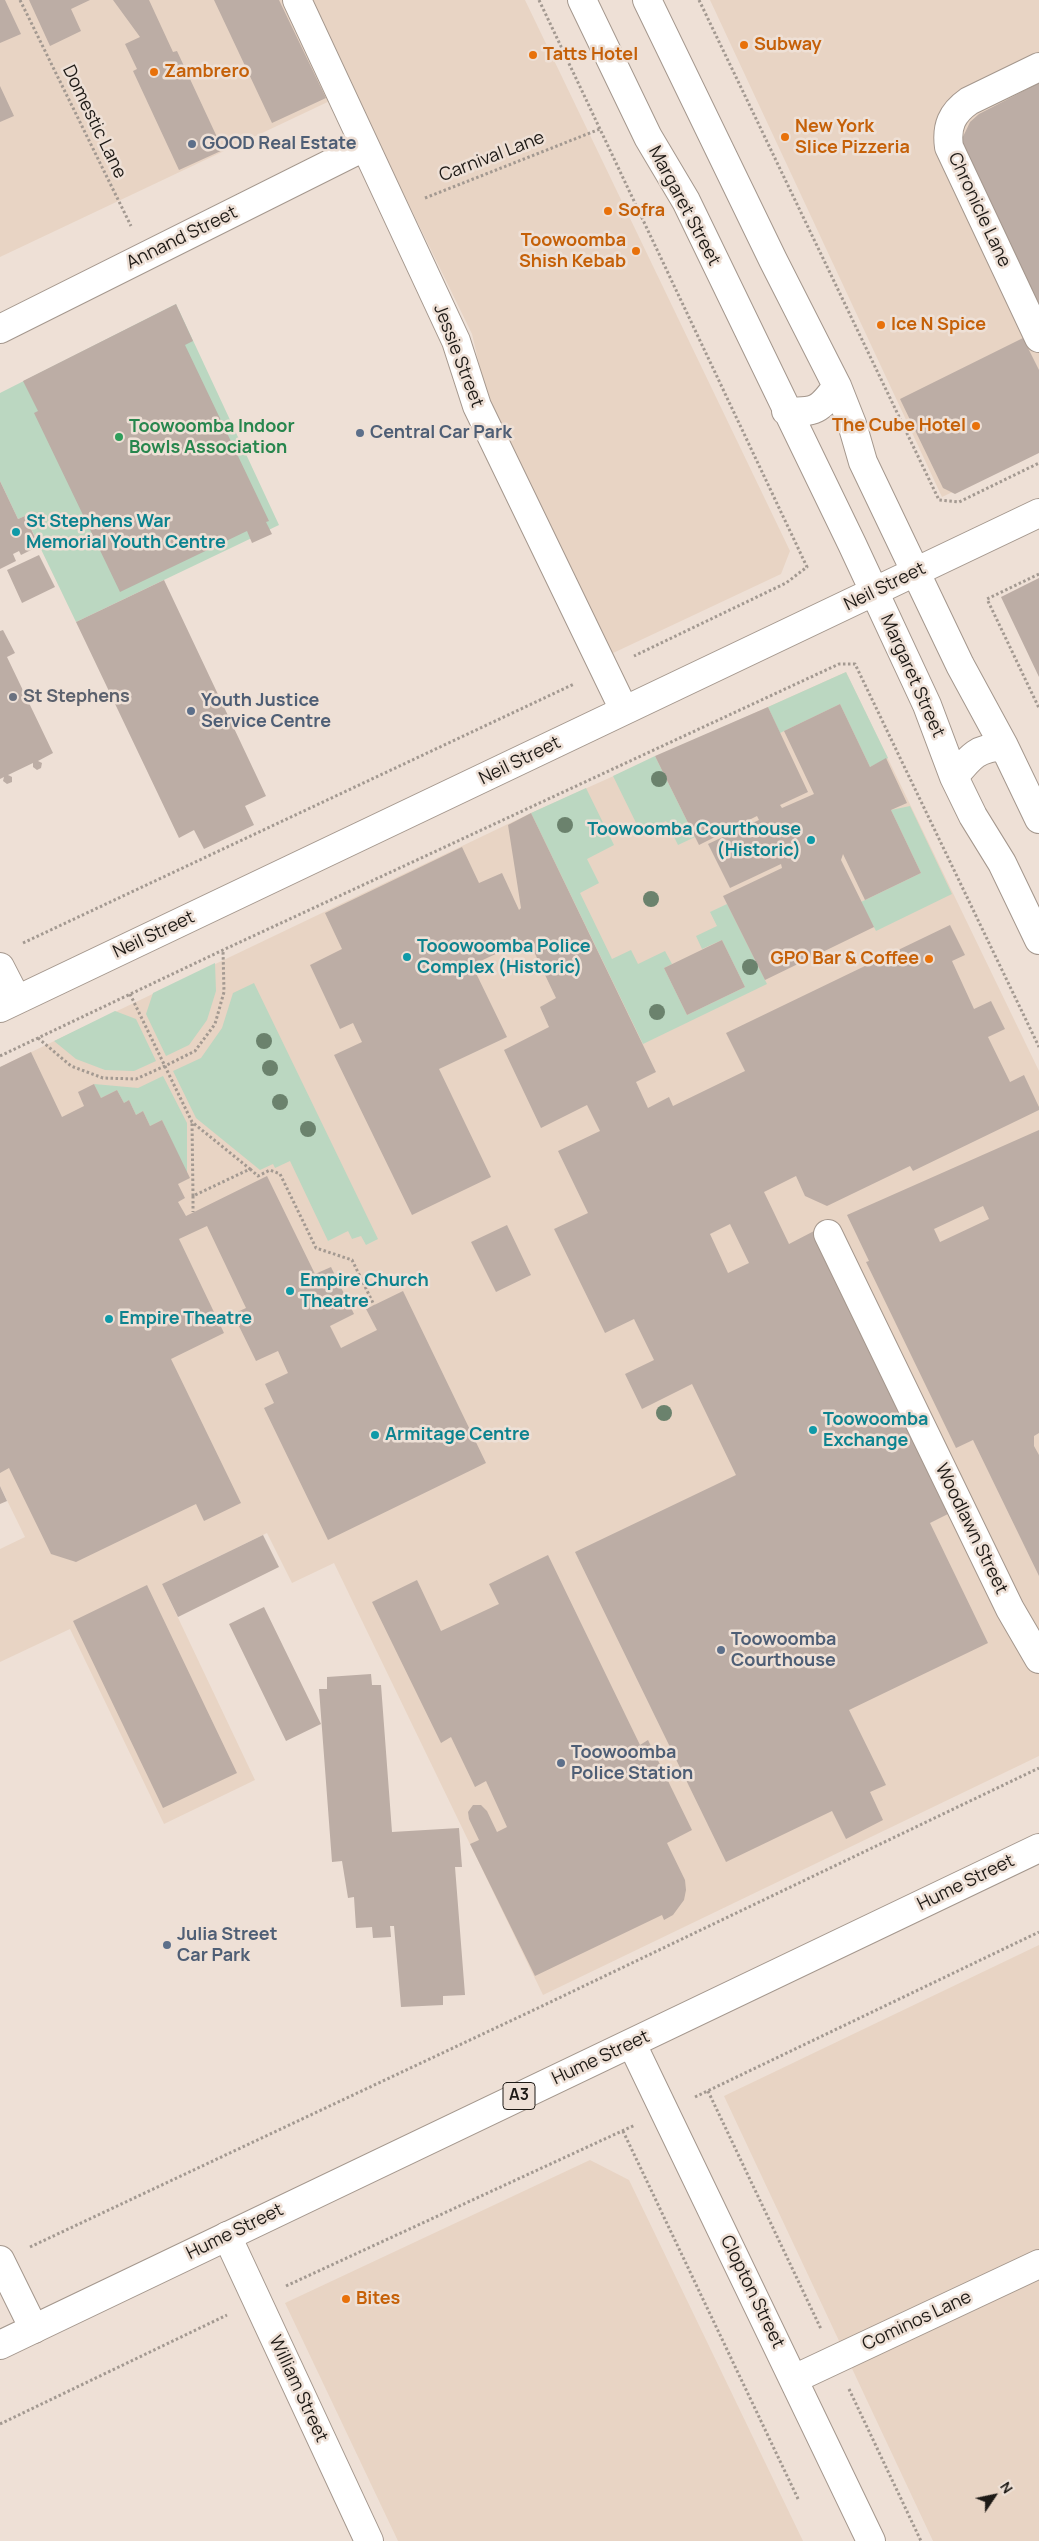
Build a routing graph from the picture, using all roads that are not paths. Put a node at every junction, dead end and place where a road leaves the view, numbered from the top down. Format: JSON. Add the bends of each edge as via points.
{"nodes":[{"id":1,"x":297,"y":0,"type":"edge"},
{"id":2,"x":582,"y":0,"type":"edge"},
{"id":3,"x":647,"y":0,"type":"edge"},
{"id":4,"x":1039,"y":67,"type":"edge"},
{"id":5,"x":364,"y":147,"type":"junction"},
{"id":6,"x":0,"y":329,"type":"edge"},
{"id":7,"x":1039,"y":338,"type":"edge"},
{"id":8,"x":837,"y":386,"type":"junction"},
{"id":9,"x":786,"y":411,"type":"junction"},
{"id":10,"x":1039,"y":513,"type":"edge"},
{"id":11,"x":916,"y":572,"type":"junction"},
{"id":12,"x":874,"y":591,"type":"junction"},
{"id":13,"x":624,"y":710,"type":"junction"},
{"id":14,"x":1004,"y":746,"type":"junction"},
{"id":15,"x":954,"y":777,"type":"junction"},
{"id":16,"x":1039,"y":818,"type":"edge"},
{"id":17,"x":1039,"y":940,"type":"edge"},
{"id":18,"x":0,"y":967,"type":"edge"},
{"id":19,"x":8,"y":1004,"type":"edge"},
{"id":20,"x":828,"y":1234,"type":"dead end"},
{"id":21,"x":1039,"y":1659,"type":"edge"},
{"id":22,"x":1039,"y":1848,"type":"edge"},
{"id":23,"x":632,"y":2044,"type":"junction"},
{"id":24,"x":227,"y":2236,"type":"junction"},
{"id":25,"x":0,"y":2261,"type":"edge"},
{"id":26,"x":1039,"y":2264,"type":"edge"},
{"id":27,"x":34,"y":2329,"type":"junction"},
{"id":28,"x":0,"y":2345,"type":"edge"},
{"id":29,"x":794,"y":2379,"type":"junction"},
{"id":30,"x":369,"y":2541,"type":"edge"},
{"id":31,"x":871,"y":2541,"type":"edge"}],
"edges":[{"from":1,"to":5,"type":"main road","name":"Jessie Street"},
{"from":2,"to":9,"type":"main road","name":"Margaret Street","via":[[648,137],[686,201]]},
{"from":3,"to":8,"type":"main road"},
{"from":4,"to":7,"type":"main road","name":"Chronicle Lane","via":[[960,108],[952,116],[948,137],[949,147]]},
{"from":5,"to":6,"type":"main road","name":"Annand Street"},
{"from":5,"to":13,"type":"main road","name":"Jessie Street","via":[[456,341],[477,406]]},
{"from":8,"to":9,"type":"main road","via":[[819,408],[805,412]]},
{"from":8,"to":11,"type":"main road","via":[[863,462]]},
{"from":9,"to":12,"type":"main road","name":"Margaret Street"},
{"from":10,"to":11,"type":"main road","name":"Neil Street"},
{"from":11,"to":12,"type":"main road","name":"Neil Street"},
{"from":11,"to":14,"type":"main road","via":[[960,665]]},
{"from":12,"to":13,"type":"main road","name":"Neil Street"},
{"from":12,"to":15,"type":"main road","name":"Margaret Street","via":[[927,705]]},
{"from":13,"to":19,"type":"main road","name":"Neil Street"},
{"from":14,"to":15,"type":"main road","via":[[981,750]]},
{"from":14,"to":16,"type":"main road"},
{"from":15,"to":17,"type":"main road","name":"Margaret Street","via":[[1002,863]]},
{"from":18,"to":19,"type":"main road"},
{"from":20,"to":21,"type":"main road","name":"Woodlawn Street","via":[[1006,1600]]},
{"from":22,"to":23,"type":"main road","name":"Hume Street","number":"A3"},
{"from":23,"to":24,"type":"main road","name":"Hume Street","number":"A3"},
{"from":23,"to":29,"type":"main road","name":"Clopton Street"},
{"from":24,"to":27,"type":"main road","name":"Hume Street","number":"A3"},
{"from":24,"to":30,"type":"main road","name":"William Street"},
{"from":25,"to":27,"type":"main road"},
{"from":26,"to":29,"type":"main road","name":"Cominos Lane"},
{"from":27,"to":28,"type":"main road","name":"Hume Street","number":"A3"},
{"from":29,"to":31,"type":"main road","name":"Clopton Street"}]}
